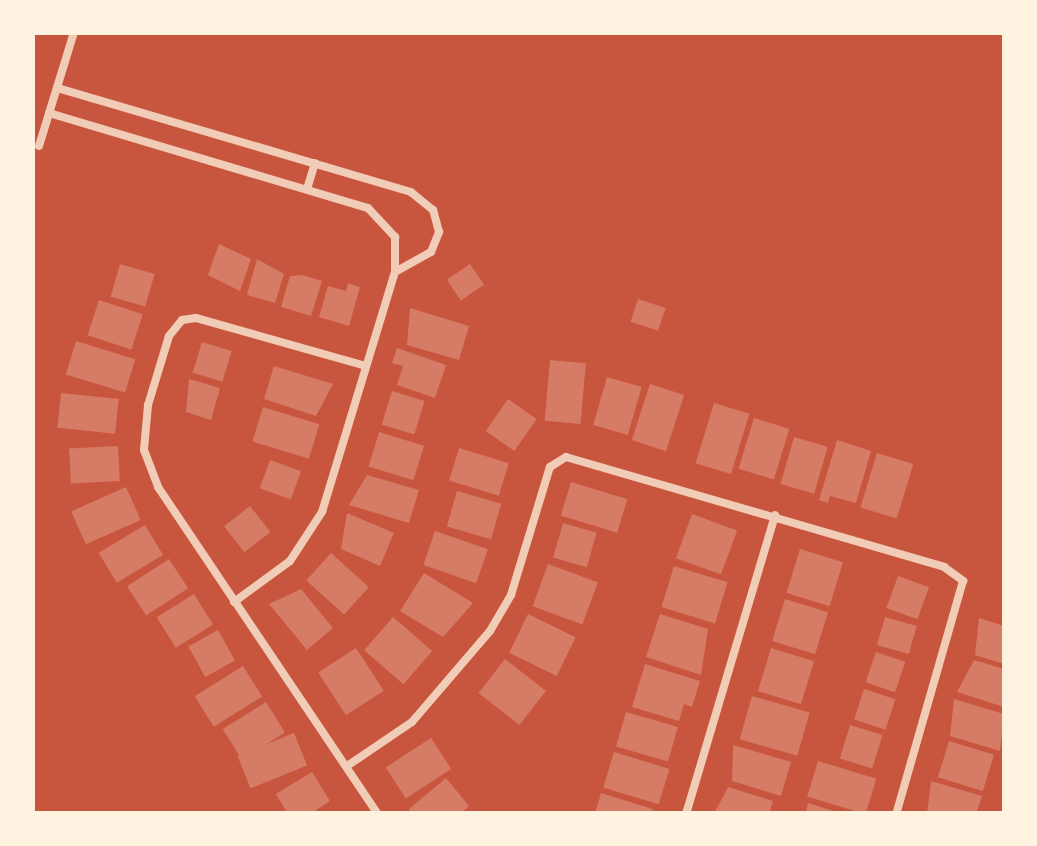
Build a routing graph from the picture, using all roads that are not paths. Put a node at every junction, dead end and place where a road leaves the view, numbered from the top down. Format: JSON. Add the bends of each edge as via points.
{"nodes":[{"id":1,"x":74,"y":32,"type":"edge"},
{"id":2,"x":57,"y":88,"type":"junction"},
{"id":3,"x":49,"y":113,"type":"junction"},
{"id":4,"x":39,"y":146,"type":"dead end"},
{"id":5,"x":315,"y":163,"type":"junction"},
{"id":6,"x":307,"y":189,"type":"junction"},
{"id":7,"x":395,"y":272,"type":"junction"},
{"id":8,"x":366,"y":366,"type":"junction"},
{"id":9,"x":775,"y":515,"type":"junction"},
{"id":10,"x":234,"y":602,"type":"junction"},
{"id":11,"x":347,"y":766,"type":"junction"},
{"id":12,"x":378,"y":814,"type":"edge"},
{"id":13,"x":686,"y":814,"type":"edge"},
{"id":14,"x":896,"y":814,"type":"edge"}],
"edges":[{"from":1,"to":2,"type":"street"},
{"from":2,"to":3,"type":"street"},
{"from":2,"to":5,"type":"street"},
{"from":3,"to":4,"type":"street"},
{"from":3,"to":6,"type":"street"},
{"from":5,"to":6,"type":"street"},
{"from":5,"to":7,"type":"street","via":[[411,192],[432,210],[439,232],[431,252]]},
{"from":6,"to":7,"type":"street","via":[[384,220],[395,237]]},
{"from":7,"to":8,"type":"street"},
{"from":8,"to":10,"type":"street","via":[[330,489],[308,537],[290,561]]},
{"from":8,"to":10,"type":"street","via":[[196,318],[182,320],[168,336],[148,405],[144,450],[158,487]]},
{"from":9,"to":11,"type":"street","via":[[566,458],[550,467],[511,595],[490,631],[412,722]]},
{"from":9,"to":13,"type":"street"},
{"from":9,"to":14,"type":"street","via":[[944,567],[963,581]]},
{"from":10,"to":11,"type":"street"},
{"from":11,"to":12,"type":"street"}]}
